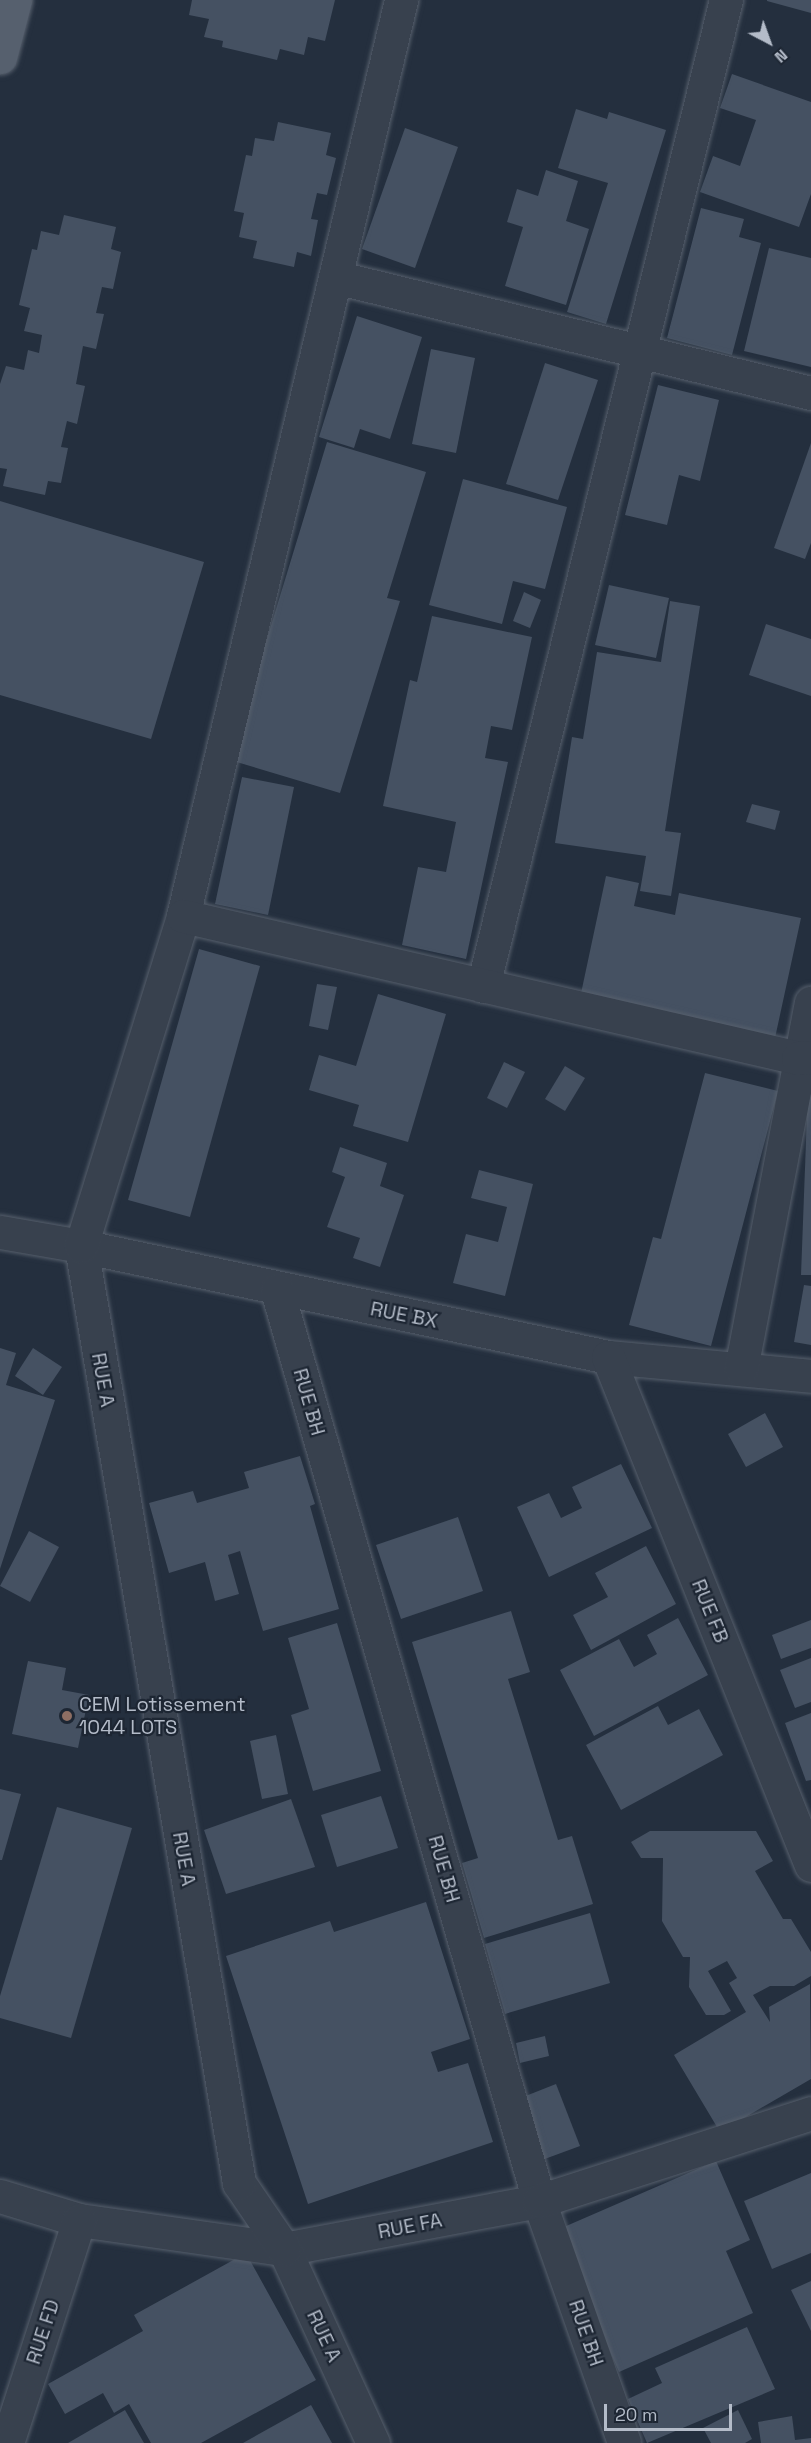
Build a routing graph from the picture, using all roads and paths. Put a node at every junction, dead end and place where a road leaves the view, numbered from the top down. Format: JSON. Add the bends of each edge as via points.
{"nodes":[{"id":1,"x":15,"y":0,"type":"edge"},
{"id":2,"x":401,"y":0,"type":"edge"},
{"id":3,"x":726,"y":0,"type":"edge"},
{"id":4,"x":0,"y":57,"type":"edge"},
{"id":5,"x":335,"y":277,"type":"junction"},
{"id":6,"x":641,"y":355,"type":"junction"},
{"id":7,"x":811,"y":393,"type":"edge"},
{"id":8,"x":183,"y":916,"type":"junction"},
{"id":9,"x":483,"y":986,"type":"junction"},
{"id":10,"x":811,"y":1004,"type":"edge"},
{"id":11,"x":804,"y":1057,"type":"edge"},
{"id":12,"x":0,"y":1232,"type":"edge"},
{"id":13,"x":81,"y":1246,"type":"junction"},
{"id":14,"x":277,"y":1290,"type":"junction"},
{"id":15,"x":608,"y":1357,"type":"junction"},
{"id":16,"x":741,"y":1370,"type":"junction"},
{"id":17,"x":811,"y":1376,"type":"edge"},
{"id":18,"x":811,"y":1864,"type":"edge"},
{"id":19,"x":811,"y":2113,"type":"edge"},
{"id":20,"x":0,"y":2196,"type":"edge"},
{"id":21,"x":539,"y":2201,"type":"junction"},
{"id":22,"x":79,"y":2220,"type":"junction"},
{"id":23,"x":284,"y":2249,"type":"junction"},
{"id":24,"x":14,"y":2437,"type":"edge"},
{"id":25,"x":373,"y":2443,"type":"edge"},
{"id":26,"x":624,"y":2443,"type":"edge"}],
"edges":[{"from":1,"to":4,"type":"main road"},
{"from":2,"to":5,"type":"street"},
{"from":3,"to":6,"type":"street"},
{"from":5,"to":6,"type":"street"},
{"from":5,"to":8,"type":"street","via":[[306,332]]},
{"from":6,"to":7,"type":"street"},
{"from":6,"to":9,"type":"street"},
{"from":8,"to":9,"type":"street"},
{"from":8,"to":13,"type":"street"},
{"from":9,"to":11,"type":"street"},
{"from":10,"to":11,"type":"street"},
{"from":11,"to":16,"type":"street"},
{"from":12,"to":13,"type":"street","name":"RUE BX"},
{"from":13,"to":14,"type":"street","name":"RUE BX"},
{"from":13,"to":23,"type":"street","name":"RUE A","via":[[239,2183]]},
{"from":14,"to":15,"type":"street","name":"RUE BX"},
{"from":14,"to":21,"type":"street","name":"RUE BH"},
{"from":15,"to":16,"type":"street","name":"RUE BX"},
{"from":15,"to":18,"type":"street","name":"RUE FB"},
{"from":16,"to":17,"type":"street","name":"RUE BX"},
{"from":19,"to":21,"type":"street","name":"RUE FA"},
{"from":20,"to":22,"type":"street","name":"RUE FA"},
{"from":21,"to":23,"type":"street","name":"RUE FA"},
{"from":21,"to":26,"type":"street","name":"RUE BH"},
{"from":22,"to":23,"type":"street","name":"RUE FA"},
{"from":22,"to":24,"type":"street","name":"RUE FD"},
{"from":23,"to":25,"type":"street","name":"RUE A"}]}
